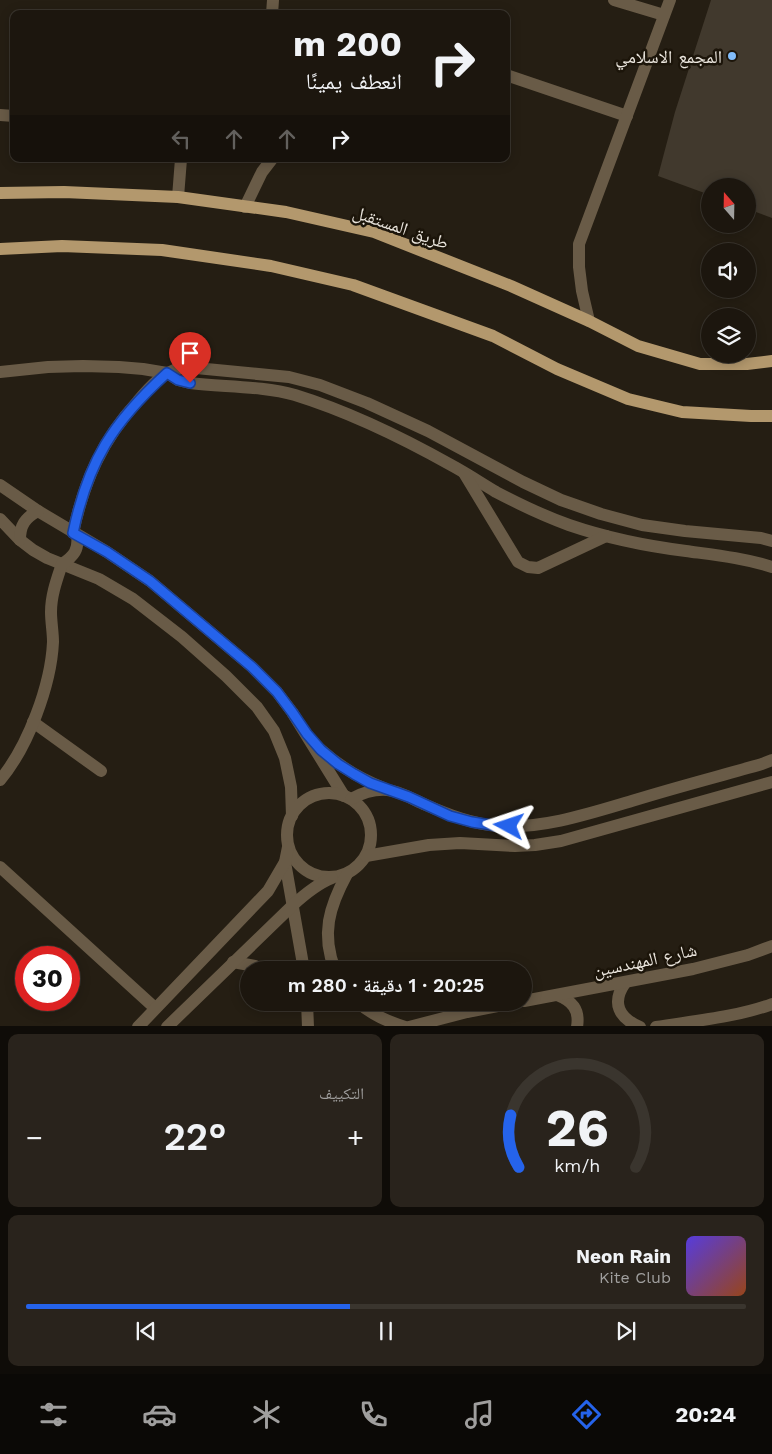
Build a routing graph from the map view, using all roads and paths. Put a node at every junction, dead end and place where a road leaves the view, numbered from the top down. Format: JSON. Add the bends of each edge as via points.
{"nodes":[{"id":1,"x":614,"y":0,"type":"edge"},
{"id":2,"x":670,"y":0,"type":"edge"},
{"id":3,"x":664,"y":16,"type":"junction"},
{"id":4,"x":510,"y":76,"type":"edge"},
{"id":5,"x":626,"y":116,"type":"junction"},
{"id":6,"x":181,"y":162,"type":"edge"},
{"id":7,"x":263,"y":162,"type":"edge"},
{"id":8,"x":270,"y":162,"type":"edge"},
{"id":9,"x":262,"y":172,"type":"junction"},
{"id":10,"x":0,"y":193,"type":"edge"},
{"id":11,"x":178,"y":197,"type":"junction"},
{"id":12,"x":245,"y":207,"type":"junction"},
{"id":13,"x":0,"y":249,"type":"edge"},
{"id":14,"x":589,"y":321,"type":"junction"},
{"id":15,"x":772,"y":361,"type":"edge"},
{"id":16,"x":0,"y":372,"type":"edge"},
{"id":17,"x":167,"y":373,"type":"junction"},
{"id":18,"x":367,"y":403,"type":"junction"},
{"id":19,"x":772,"y":416,"type":"edge"},
{"id":20,"x":359,"y":418,"type":"junction"},
{"id":21,"x":462,"y":471,"type":"junction"},
{"id":22,"x":0,"y":485,"type":"edge"},
{"id":23,"x":38,"y":511,"type":"junction"},
{"id":24,"x":0,"y":519,"type":"edge"},
{"id":25,"x":75,"y":534,"type":"junction"},
{"id":26,"x":606,"y":536,"type":"junction"},
{"id":27,"x":20,"y":540,"type":"junction"},
{"id":28,"x":772,"y":540,"type":"edge"},
{"id":29,"x":62,"y":564,"type":"junction"},
{"id":30,"x":772,"y":567,"type":"edge"},
{"id":31,"x":33,"y":722,"type":"junction"},
{"id":32,"x":307,"y":734,"type":"junction"},
{"id":33,"x":772,"y":760,"type":"edge"},
{"id":34,"x":101,"y":771,"type":"dead end"},
{"id":35,"x":0,"y":780,"type":"edge"},
{"id":36,"x":772,"y":782,"type":"edge"},
{"id":37,"x":687,"y":785,"type":"junction"},
{"id":38,"x":388,"y":790,"type":"junction"},
{"id":39,"x":347,"y":797,"type":"junction"},
{"id":40,"x":693,"y":804,"type":"junction"},
{"id":41,"x":292,"y":816,"type":"junction"},
{"id":42,"x":288,"y":847,"type":"junction"},
{"id":43,"x":366,"y":856,"type":"junction"},
{"id":44,"x":285,"y":862,"type":"junction"},
{"id":45,"x":0,"y":867,"type":"edge"},
{"id":46,"x":347,"y":874,"type":"junction"},
{"id":47,"x":334,"y":878,"type":"junction"},
{"id":48,"x":293,"y":905,"type":"junction"},
{"id":49,"x":772,"y":946,"type":"edge"},
{"id":50,"x":302,"y":961,"type":"edge"},
{"id":51,"x":331,"y":961,"type":"edge"},
{"id":52,"x":233,"y":962,"type":"junction"},
{"id":53,"x":240,"y":963,"type":"edge"},
{"id":54,"x":625,"y":983,"type":"junction"},
{"id":55,"x":557,"y":996,"type":"junction"},
{"id":56,"x":532,"y":1000,"type":"edge"},
{"id":57,"x":772,"y":1004,"type":"edge"},
{"id":58,"x":154,"y":1008,"type":"junction"},
{"id":59,"x":307,"y":1011,"type":"edge"},
{"id":60,"x":369,"y":1011,"type":"edge"},
{"id":61,"x":472,"y":1011,"type":"edge"},
{"id":62,"x":138,"y":1026,"type":"edge"},
{"id":63,"x":167,"y":1026,"type":"edge"},
{"id":64,"x":308,"y":1026,"type":"edge"},
{"id":65,"x":405,"y":1026,"type":"edge"},
{"id":66,"x":409,"y":1026,"type":"edge"},
{"id":67,"x":577,"y":1026,"type":"edge"},
{"id":68,"x":640,"y":1026,"type":"edge"},
{"id":69,"x":656,"y":1026,"type":"edge"}],
"edges":[{"from":1,"to":3,"type":"street"},
{"from":2,"to":3,"type":"street"},
{"from":3,"to":5,"type":"street"},
{"from":4,"to":5,"type":"street"},
{"from":5,"to":14,"type":"street","via":[[579,244],[578,267]]},
{"from":6,"to":11,"type":"street"},
{"from":7,"to":9,"type":"street"},
{"from":8,"to":9,"type":"street"},
{"from":9,"to":12,"type":"street"},
{"from":10,"to":11,"type":"main road","name":"طريق المستقبل"},
{"from":11,"to":12,"type":"main road","name":"طريق المستقبل"},
{"from":12,"to":14,"type":"main road","name":"طريق المستقبل","via":[[286,212],[374,232],[511,286]]},
{"from":13,"to":19,"type":"main road","via":[[62,246],[162,250],[272,266],[353,285],[493,336],[557,369],[628,398],[682,412]]},
{"from":14,"to":15,"type":"main road","name":"طريق المستقبل","via":[[638,346],[700,364]]},
{"from":16,"to":17,"type":"street","via":[[84,366]]},
{"from":17,"to":18,"type":"street","via":[[181,368],[196,368],[289,377]]},
{"from":17,"to":20,"type":"street","via":[[190,383],[293,395]]},
{"from":17,"to":25,"type":"street","via":[[128,412],[98,456],[81,498]]},
{"from":18,"to":20,"type":"street"},
{"from":18,"to":28,"type":"street","via":[[428,431],[523,482],[601,514],[642,525]]},
{"from":20,"to":21,"type":"street"},
{"from":21,"to":26,"type":"street","via":[[532,510]]},
{"from":21,"to":26,"type":"street","via":[[518,562],[528,567],[538,568]]},
{"from":22,"to":23,"type":"street"},
{"from":23,"to":25,"type":"street"},
{"from":23,"to":27,"type":"street","via":[[23,523]]},
{"from":24,"to":27,"type":"street"},
{"from":25,"to":29,"type":"street","via":[[78,544],[75,552]]},
{"from":25,"to":32,"type":"street","via":[[150,581],[252,667],[277,692]]},
{"from":26,"to":30,"type":"street","via":[[636,544],[755,561]]},
{"from":27,"to":29,"type":"street","via":[[32,550]]},
{"from":29,"to":31,"type":"street","via":[[52,596],[51,661]]},
{"from":29,"to":41,"type":"street","via":[[99,579],[133,599],[182,637],[257,707],[274,731],[285,758]]},
{"from":31,"to":34,"type":"street"},
{"from":31,"to":35,"type":"street"},
{"from":32,"to":38,"type":"street","via":[[338,764]]},
{"from":32,"to":39,"type":"street"},
{"from":33,"to":37,"type":"street"},
{"from":36,"to":40,"type":"street"},
{"from":37,"to":38,"type":"street","via":[[580,815],[520,827],[497,826],[450,816]]},
{"from":37,"to":40,"type":"street"},
{"from":38,"to":39,"type":"street"},
{"from":39,"to":41,"type":"street","via":[[329,793],[314,796],[301,804]]},
{"from":39,"to":43,"type":"street","via":[[363,810],[370,824],[371,840]]},
{"from":40,"to":43,"type":"street","via":[[535,845],[460,842]]},
{"from":41,"to":42,"type":"street","via":[[287,831]]},
{"from":42,"to":44,"type":"street"},
{"from":42,"to":47,"type":"street","via":[[306,871],[319,877]]},
{"from":43,"to":46,"type":"street"},
{"from":44,"to":48,"type":"street"},
{"from":44,"to":58,"type":"street","via":[[268,891]]},
{"from":45,"to":58,"type":"street"},
{"from":46,"to":47,"type":"street"},
{"from":46,"to":51,"type":"street","via":[[329,914],[327,936]]},
{"from":47,"to":48,"type":"street","via":[[312,889]]},
{"from":48,"to":50,"type":"street"},
{"from":48,"to":52,"type":"street"},
{"from":49,"to":54,"type":"street","name":"شارع المهندسين","via":[[730,960]]},
{"from":52,"to":53,"type":"street"},
{"from":52,"to":63,"type":"street"},
{"from":54,"to":55,"type":"street","name":"شارع المهندسين"},
{"from":54,"to":68,"type":"street","via":[[620,990],[619,1010],[625,1018]]},
{"from":55,"to":56,"type":"street","name":"شارع المهندسين"},
{"from":55,"to":67,"type":"street","via":[[575,1008]]},
{"from":57,"to":69,"type":"street","via":[[703,1020]]},
{"from":58,"to":62,"type":"street"},
{"from":59,"to":64,"type":"street"},
{"from":60,"to":65,"type":"street","via":[[386,1021]]},
{"from":61,"to":66,"type":"street"}]}
